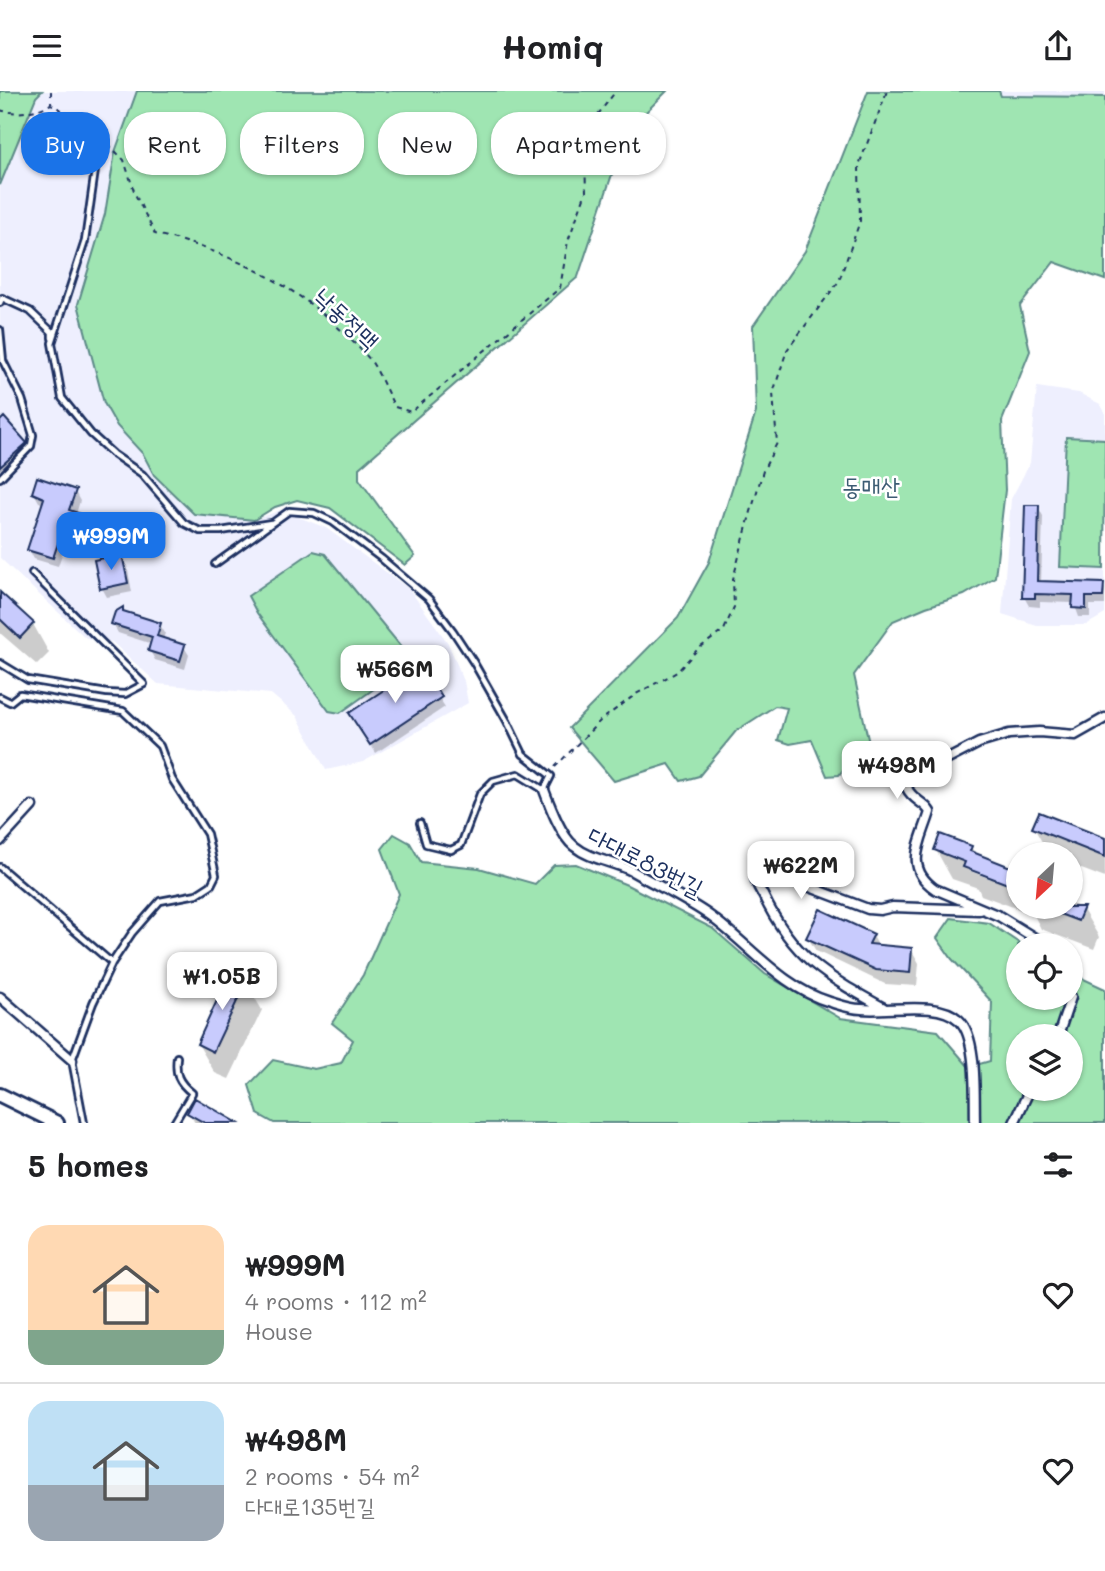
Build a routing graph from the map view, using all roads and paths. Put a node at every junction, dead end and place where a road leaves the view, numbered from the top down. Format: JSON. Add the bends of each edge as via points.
{"nodes":[{"id":1,"x":51,"y":91,"type":"edge"},
{"id":2,"x":616,"y":91,"type":"edge"},
{"id":3,"x":887,"y":91,"type":"edge"},
{"id":4,"x":51,"y":104,"type":"junction"},
{"id":5,"x":0,"y":110,"type":"edge"},
{"id":6,"x":94,"y":175,"type":"edge"},
{"id":7,"x":0,"y":303,"type":"edge"},
{"id":8,"x":0,"y":330,"type":"edge"},
{"id":9,"x":52,"y":343,"type":"junction"},
{"id":10,"x":1,"y":361,"type":"edge"},
{"id":11,"x":0,"y":478,"type":"edge"},
{"id":12,"x":272,"y":523,"type":"junction"},
{"id":13,"x":215,"y":563,"type":"dead end"},
{"id":14,"x":33,"y":573,"type":"dead end"},
{"id":15,"x":0,"y":663,"type":"edge"},
{"id":16,"x":0,"y":697,"type":"edge"},
{"id":17,"x":1105,"y":718,"type":"edge"},
{"id":18,"x":551,"y":776,"type":"junction"},
{"id":19,"x":544,"y":790,"type":"junction"},
{"id":20,"x":32,"y":806,"type":"dead end"},
{"id":21,"x":420,"y":823,"type":"dead end"},
{"id":22,"x":0,"y":841,"type":"edge"},
{"id":23,"x":0,"y":867,"type":"edge"},
{"id":24,"x":984,"y":910,"type":"junction"},
{"id":25,"x":1027,"y":933,"type":"edge"},
{"id":26,"x":112,"y":963,"type":"junction"},
{"id":27,"x":0,"y":997,"type":"edge"},
{"id":28,"x":886,"y":1009,"type":"junction"},
{"id":29,"x":177,"y":1057,"type":"dead end"},
{"id":30,"x":72,"y":1060,"type":"junction"},
{"id":31,"x":0,"y":1095,"type":"edge"},
{"id":32,"x":1024,"y":1101,"type":"edge"},
{"id":33,"x":57,"y":1123,"type":"edge"},
{"id":34,"x":84,"y":1123,"type":"edge"},
{"id":35,"x":174,"y":1123,"type":"edge"},
{"id":36,"x":975,"y":1123,"type":"edge"},
{"id":37,"x":1014,"y":1123,"type":"edge"}],
"edges":[{"from":1,"to":4,"type":"path"},
{"from":2,"to":4,"type":"path","name":"낙동정맥","via":[[596,117],[586,157],[586,192],[568,241],[560,288],[411,412],[395,407],[372,362],[309,301],[272,277],[195,243],[155,234],[124,160],[86,124]]},
{"from":3,"to":18,"type":"path","via":[[859,165],[860,221],[839,281],[787,350],[773,393],[777,443],[750,515],[733,579],[734,607],[724,630],[677,672],[600,721],[555,766]]},
{"from":4,"to":5,"type":"path","via":[[13,114]]},
{"from":6,"to":9,"type":"lane","via":[[85,241]]},
{"from":7,"to":9,"type":"lane","via":[[2,298],[30,311],[52,333]]},
{"from":8,"to":10,"type":"lane"},
{"from":9,"to":12,"type":"lane","via":[[62,398],[113,454],[142,474],[184,523],[200,531]]},
{"from":10,"to":11,"type":"lane","via":[[22,399],[33,435],[31,446]]},
{"from":12,"to":13,"type":"lane"},
{"from":12,"to":18,"type":"lane","via":[[289,511],[314,513],[333,522],[429,599],[474,663],[523,754]]},
{"from":14,"to":15,"type":"lane","via":[[144,684],[125,694],[107,693],[28,680]]},
{"from":16,"to":26,"type":"lane","via":[[10,702],[20,694],[123,712],[160,745],[172,779],[207,834],[216,875],[211,885],[197,894],[160,901]]},
{"from":17,"to":24,"type":"street","via":[[1075,735],[1019,733],[979,743],[910,781],[911,796],[930,812],[916,859],[919,874],[935,889]]},
{"from":18,"to":19,"type":"lane"},
{"from":19,"to":21,"type":"lane","via":[[518,775],[493,781],[480,794],[461,845],[451,850],[426,843]]},
{"from":19,"to":28,"type":"street","name":"다대로83번길","via":[[572,845],[688,902],[776,972],[827,1002]]},
{"from":20,"to":22,"type":"street"},
{"from":23,"to":26,"type":"lane"},
{"from":24,"to":25,"type":"street"},
{"from":24,"to":28,"type":"street","via":[[868,909],[759,871],[755,880],[768,907],[806,959],[831,979]]},
{"from":26,"to":30,"type":"lane"},
{"from":27,"to":30,"type":"street"},
{"from":28,"to":36,"type":"street","name":"다대로83번길","via":[[940,1010],[959,1020],[970,1035]]},
{"from":29,"to":35,"type":"lane","via":[[176,1075],[192,1093]]},
{"from":30,"to":34,"type":"lane"},
{"from":31,"to":33,"type":"main road"},
{"from":32,"to":37,"type":"street"}]}
